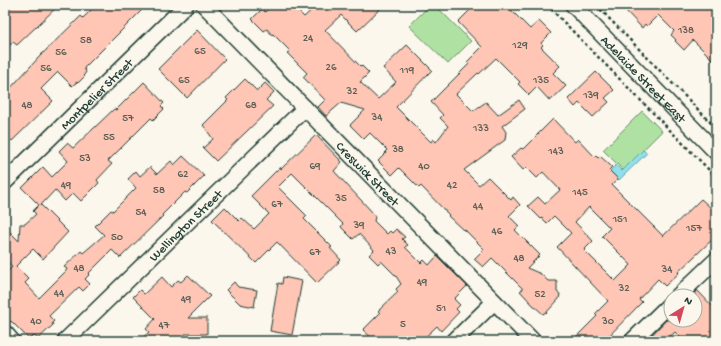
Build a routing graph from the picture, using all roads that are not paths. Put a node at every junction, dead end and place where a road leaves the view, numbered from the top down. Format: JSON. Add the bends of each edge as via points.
{"nodes":[{"id":1,"x":186,"y":5,"type":"edge"},
{"id":2,"x":204,"y":5,"type":"edge"},
{"id":3,"x":573,"y":5,"type":"edge"},
{"id":4,"x":305,"y":108,"type":"junction"},
{"id":5,"x":716,"y":152,"type":"edge"},
{"id":6,"x":5,"y":182,"type":"edge"},
{"id":7,"x":716,"y":260,"type":"edge"},
{"id":8,"x":686,"y":288,"type":"edge"},
{"id":9,"x":494,"y":302,"type":"junction"},
{"id":10,"x":663,"y":311,"type":"edge"},
{"id":11,"x":5,"y":334,"type":"edge"},
{"id":12,"x":12,"y":341,"type":"edge"},
{"id":13,"x":65,"y":341,"type":"edge"},
{"id":14,"x":454,"y":341,"type":"edge"},
{"id":15,"x":533,"y":341,"type":"edge"},
{"id":16,"x":632,"y":341,"type":"edge"}],
"edges":[{"from":1,"to":6,"type":"street","name":"Montpelier Street"},
{"from":2,"to":4,"type":"street","name":"Creswick Street"},
{"from":3,"to":5,"type":"street","name":"Adelaide Street East"},
{"from":4,"to":9,"type":"street","name":"Creswick Street"},
{"from":4,"to":13,"type":"street","name":"Wellington Street"},
{"from":7,"to":8,"type":"street"},
{"from":9,"to":14,"type":"street"},
{"from":9,"to":15,"type":"street","name":"Creswick Street"},
{"from":10,"to":16,"type":"street"},
{"from":11,"to":12,"type":"street"}]}
